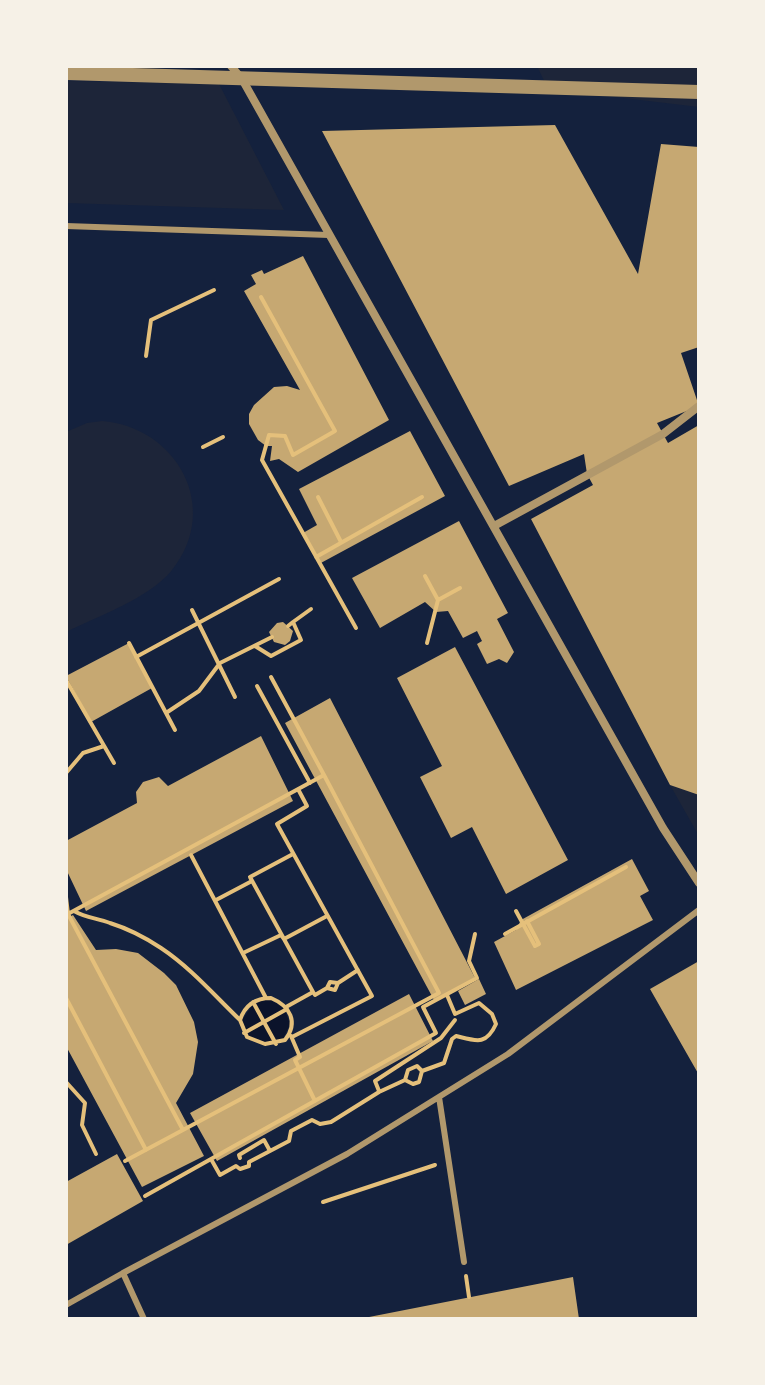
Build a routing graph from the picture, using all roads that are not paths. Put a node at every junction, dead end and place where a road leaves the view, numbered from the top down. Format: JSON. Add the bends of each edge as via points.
{"nodes":[{"id":1,"x":231,"y":66,"type":"edge"},
{"id":2,"x":66,"y":73,"type":"edge"},
{"id":3,"x":242,"y":79,"type":"junction"},
{"id":4,"x":699,"y":92,"type":"edge"},
{"id":5,"x":66,"y":226,"type":"edge"},
{"id":6,"x":329,"y":235,"type":"junction"},
{"id":7,"x":699,"y":406,"type":"edge"},
{"id":8,"x":494,"y":526,"type":"junction"},
{"id":9,"x":699,"y":883,"type":"edge"},
{"id":10,"x":699,"y":910,"type":"edge"},
{"id":11,"x":439,"y":1097,"type":"junction"},
{"id":12,"x":464,"y":1262,"type":"road end"},
{"id":13,"x":123,"y":1273,"type":"junction"},
{"id":14,"x":66,"y":1305,"type":"edge"},
{"id":15,"x":144,"y":1319,"type":"edge"}],
"edges":[{"from":1,"to":3,"type":"street"},
{"from":2,"to":3,"type":"street"},
{"from":3,"to":4,"type":"street"},
{"from":3,"to":6,"type":"street"},
{"from":5,"to":6,"type":"lane"},
{"from":6,"to":8,"type":"street"},
{"from":7,"to":8,"type":"street","via":[[663,434]]},
{"from":8,"to":9,"type":"street"},
{"from":10,"to":11,"type":"lane","via":[[508,1054]]},
{"from":11,"to":12,"type":"lane"},
{"from":11,"to":13,"type":"lane","via":[[347,1154]]},
{"from":13,"to":14,"type":"lane"},
{"from":13,"to":15,"type":"lane"}]}
